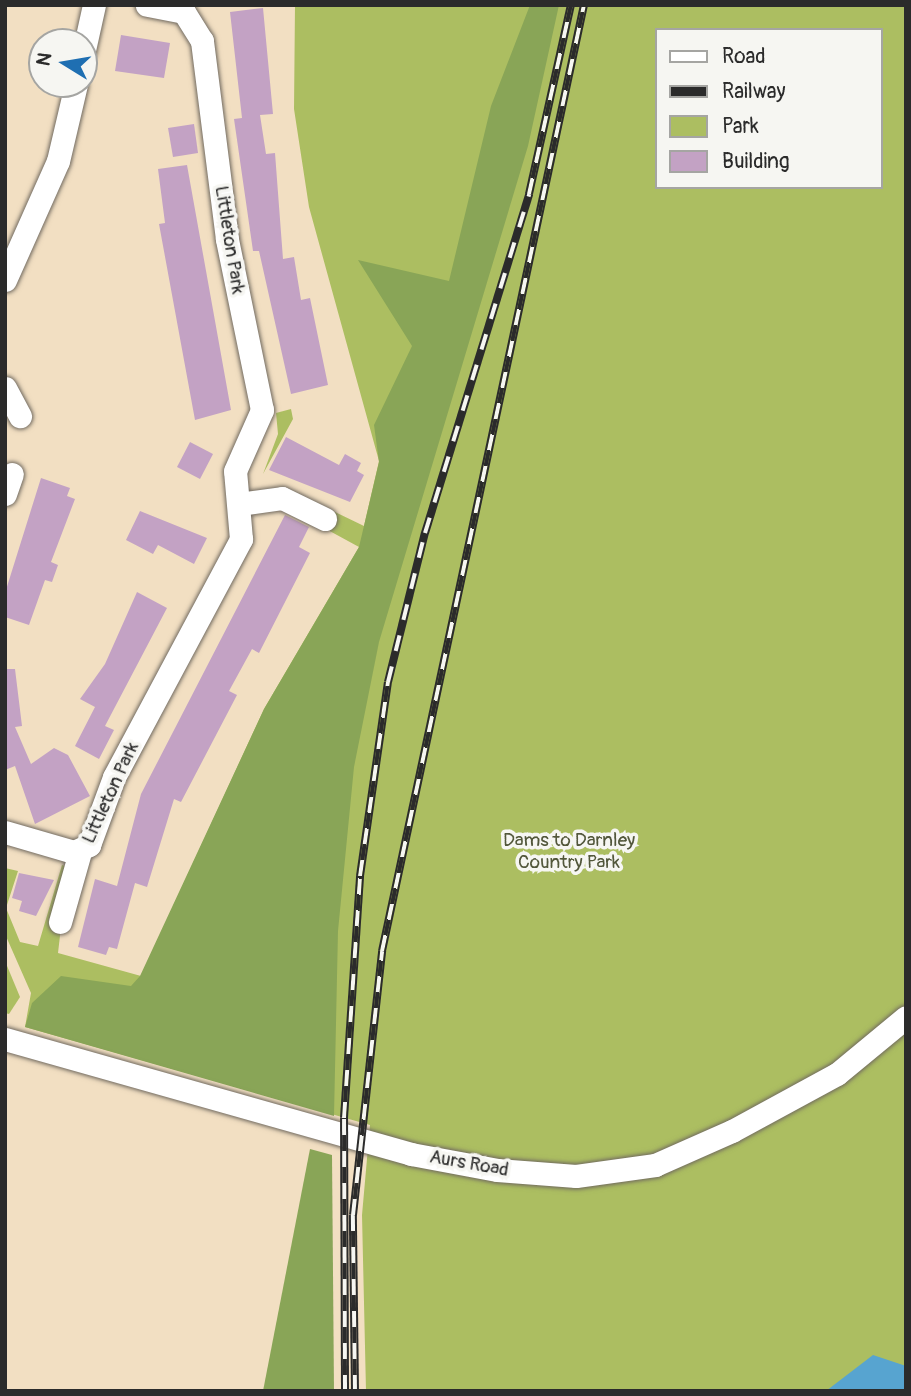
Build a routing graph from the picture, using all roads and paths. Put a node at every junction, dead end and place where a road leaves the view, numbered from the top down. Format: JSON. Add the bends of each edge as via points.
{"nodes":[{"id":1,"x":94,"y":5,"type":"edge"},
{"id":2,"x":147,"y":5,"type":"edge"},
{"id":3,"x":89,"y":28,"type":"edge"},
{"id":4,"x":73,"y":98,"type":"edge"},
{"id":5,"x":5,"y":280,"type":"edge"},
{"id":6,"x":5,"y":388,"type":"edge"},
{"id":7,"x":20,"y":416,"type":"dead end"},
{"id":8,"x":239,"y":504,"type":"junction"},
{"id":9,"x":325,"y":519,"type":"dead end"},
{"id":10,"x":5,"y":832,"type":"edge"},
{"id":11,"x":80,"y":852,"type":"junction"},
{"id":12,"x":60,"y":922,"type":"dead end"},
{"id":13,"x":906,"y":1017,"type":"edge"},
{"id":14,"x":5,"y":1039,"type":"edge"}],
"edges":[{"from":1,"to":3,"type":"street"},
{"from":2,"to":8,"type":"street","name":"Littleton Park","via":[[184,12],[202,41],[227,239],[262,410],[235,471]]},
{"from":4,"to":5,"type":"street","via":[[58,161]]},
{"from":6,"to":7,"type":"street"},
{"from":8,"to":9,"type":"street","via":[[282,498]]},
{"from":8,"to":11,"type":"street","name":"Littleton Park","via":[[241,539],[114,777],[95,836]]},
{"from":10,"to":11,"type":"street","name":"Littleton Park"},
{"from":11,"to":12,"type":"street","name":"Littleton Park"},
{"from":13,"to":14,"type":"street","name":"Aurs Road","via":[[837,1074],[719,1137],[655,1164],[576,1176],[497,1170],[411,1154]]}]}
